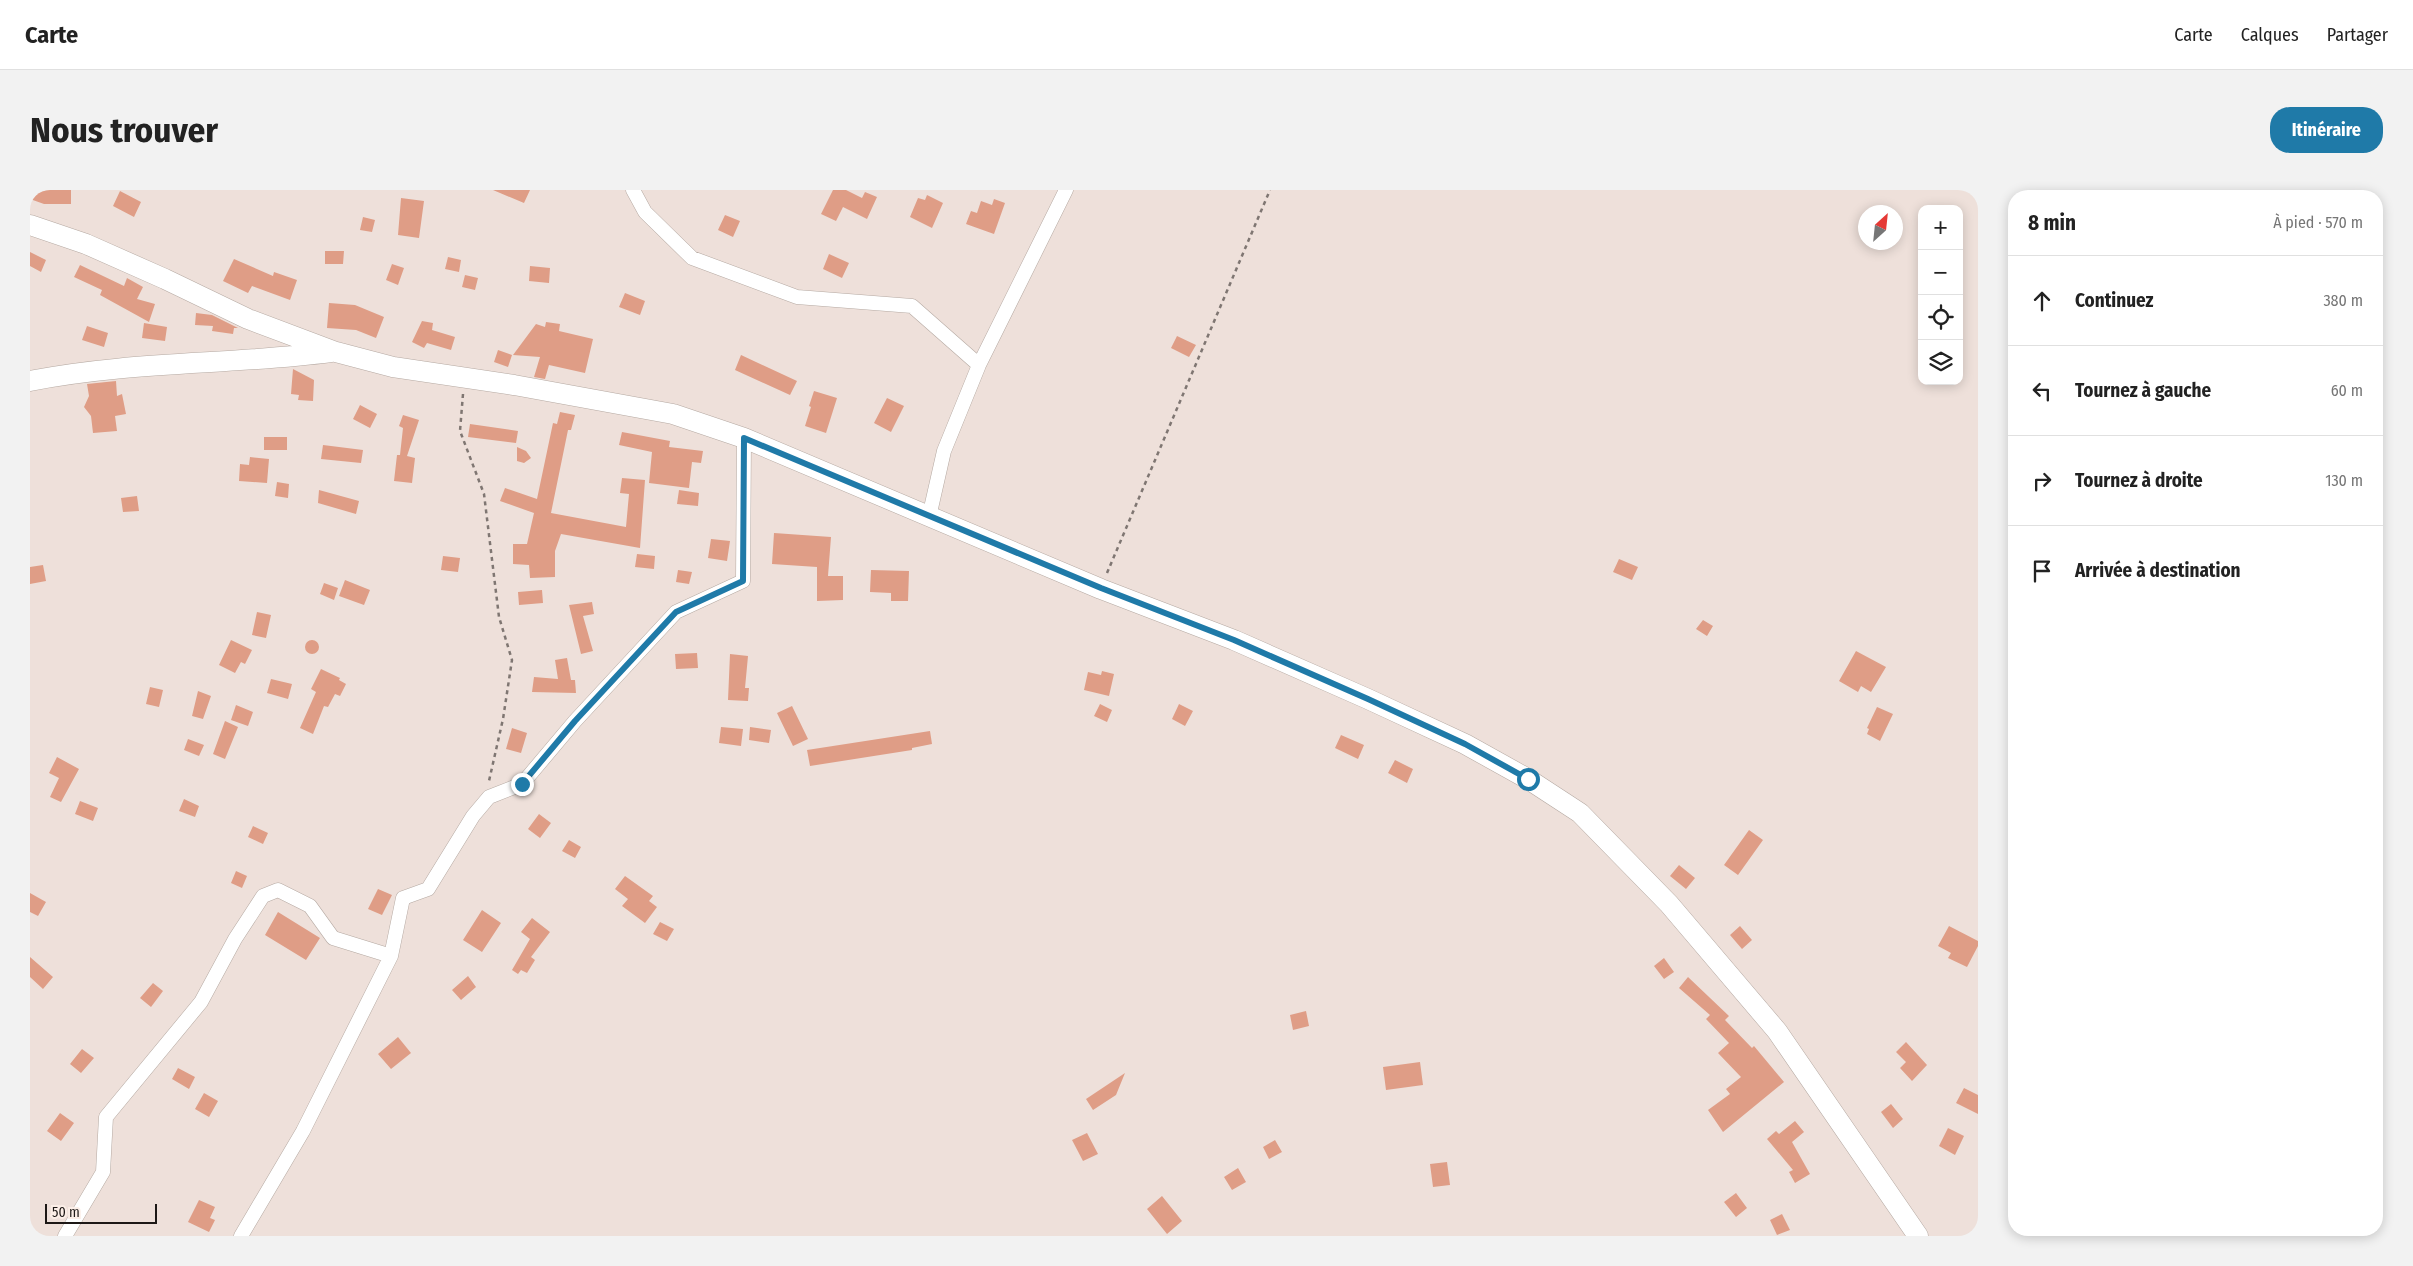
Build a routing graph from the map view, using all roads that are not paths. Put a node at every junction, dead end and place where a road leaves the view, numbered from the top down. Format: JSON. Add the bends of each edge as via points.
{"nodes":[{"id":1,"x":633,"y":190,"type":"edge"},
{"id":2,"x":1066,"y":190,"type":"edge"},
{"id":3,"x":30,"y":225,"type":"edge"},
{"id":4,"x":336,"y":352,"type":"junction"},
{"id":5,"x":979,"y":365,"type":"junction"},
{"id":6,"x":30,"y":381,"type":"edge"},
{"id":7,"x":744,"y":438,"type":"junction"},
{"id":8,"x":929,"y":517,"type":"junction"},
{"id":9,"x":391,"y":956,"type":"junction"},
{"id":10,"x":65,"y":1236,"type":"edge"},
{"id":11,"x":241,"y":1236,"type":"edge"},
{"id":12,"x":1918,"y":1236,"type":"edge"}],
"edges":[{"from":1,"to":5,"type":"street","via":[[645,212],[692,258],[797,297],[912,306]]},
{"from":2,"to":5,"type":"street"},
{"from":3,"to":4,"type":"street","via":[[86,244],[248,319]]},
{"from":4,"to":6,"type":"street","via":[[276,359],[138,366]]},
{"from":4,"to":7,"type":"street","via":[[393,367],[673,414]]},
{"from":5,"to":8,"type":"street","via":[[944,450]]},
{"from":7,"to":8,"type":"street"},
{"from":7,"to":9,"type":"street","via":[[743,581],[676,612],[575,721],[522,784],[489,797],[428,889],[403,898]]},
{"from":8,"to":12,"type":"street","via":[[1234,640],[1368,699],[1497,762],[1580,814],[1669,904],[1776,1031]]},
{"from":9,"to":10,"type":"street","via":[[333,938],[310,906],[278,890],[263,896],[201,1002],[106,1117],[103,1172]]},
{"from":9,"to":11,"type":"street","via":[[303,1131]]}]}
